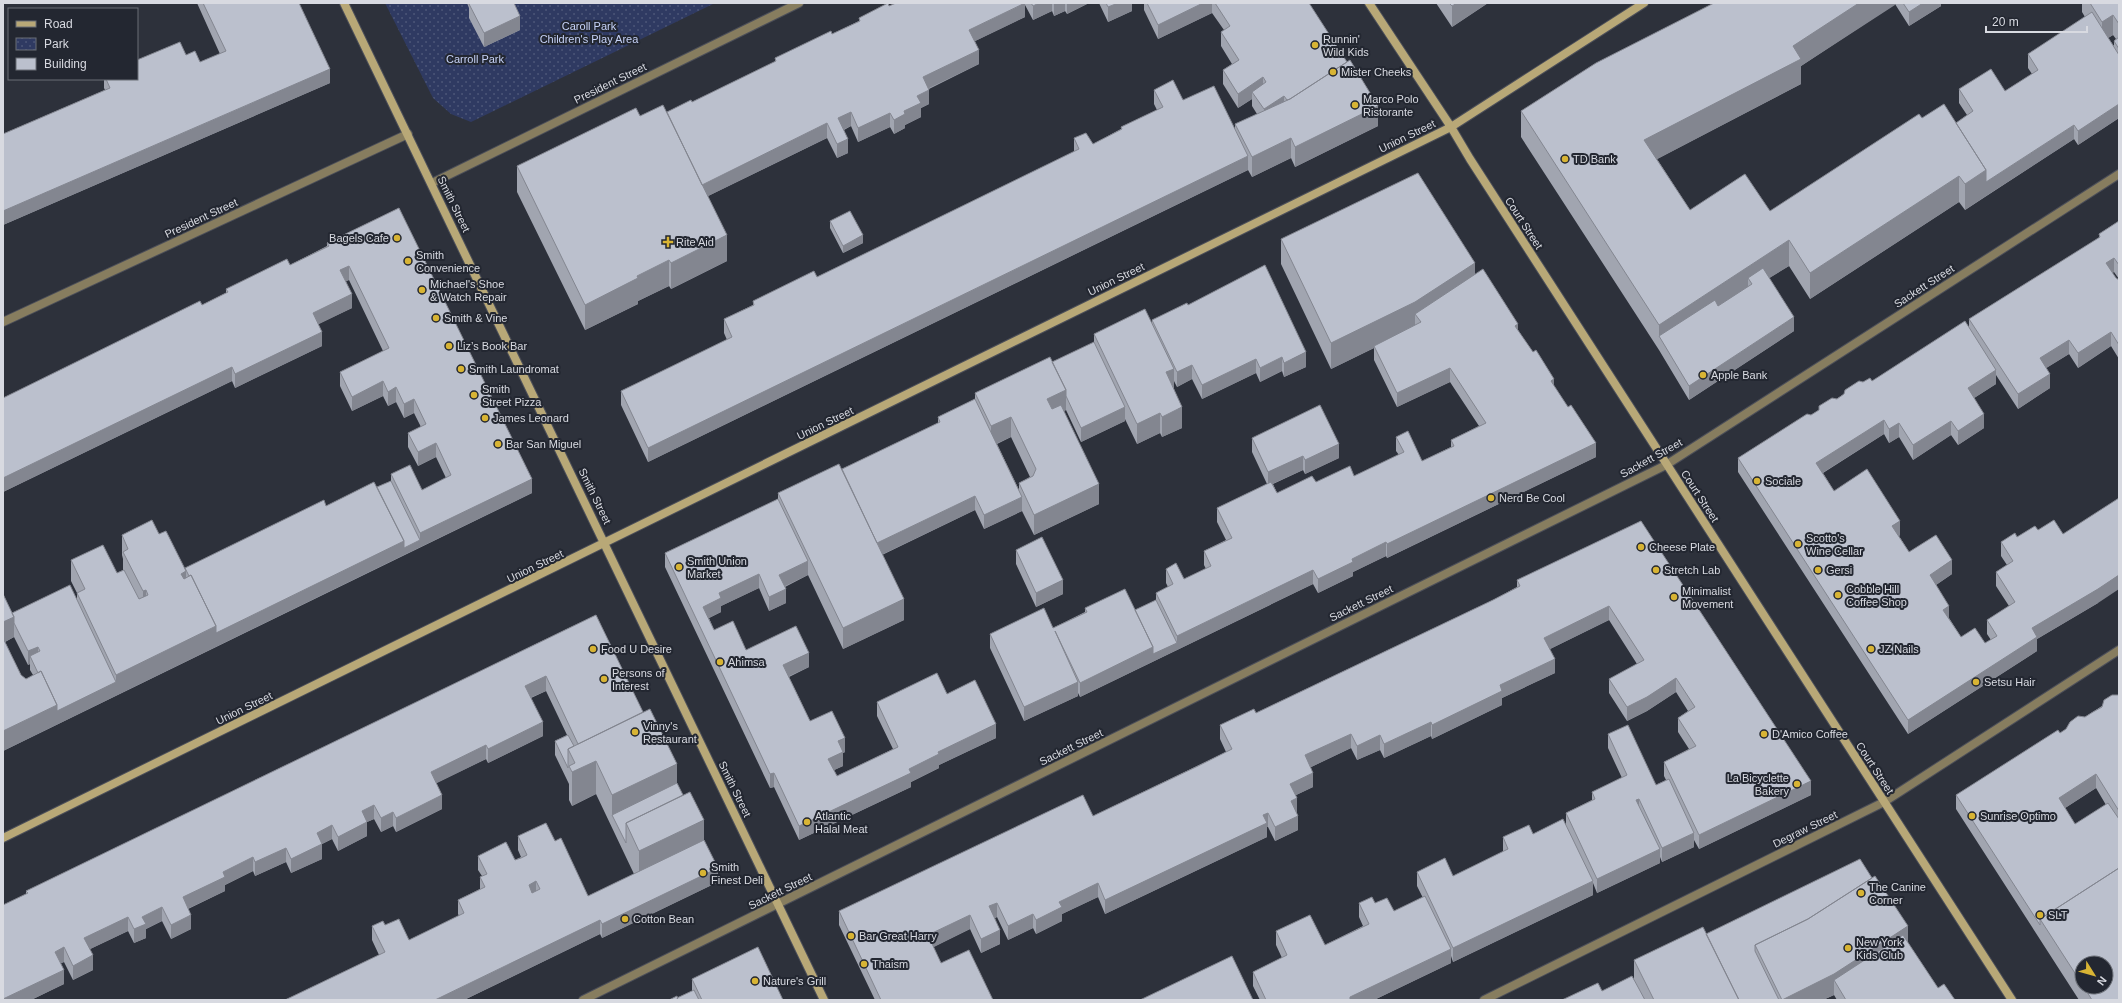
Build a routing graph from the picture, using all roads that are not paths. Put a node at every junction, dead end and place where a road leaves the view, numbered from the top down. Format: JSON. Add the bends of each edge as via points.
{"nodes":[{"id":1,"x":344,"y":3,"type":"edge"},
{"id":2,"x":798,"y":3,"type":"edge"},
{"id":3,"x":1369,"y":3,"type":"edge"},
{"id":4,"x":1644,"y":3,"type":"edge"},
{"id":5,"x":1451,"y":127,"type":"junction"},
{"id":6,"x":408,"y":134,"type":"junction"},
{"id":7,"x":2119,"y":174,"type":"edge"},
{"id":8,"x":432,"y":183,"type":"junction"},
{"id":9,"x":3,"y":322,"type":"edge"},
{"id":10,"x":1666,"y":464,"type":"junction"},
{"id":11,"x":606,"y":544,"type":"junction"},
{"id":12,"x":2119,"y":650,"type":"edge"},
{"id":13,"x":1884,"y":802,"type":"junction"},
{"id":14,"x":3,"y":838,"type":"edge"},
{"id":15,"x":778,"y":904,"type":"junction"},
{"id":16,"x":583,"y":1000,"type":"edge"},
{"id":17,"x":824,"y":1000,"type":"edge"},
{"id":18,"x":1484,"y":1000,"type":"edge"},
{"id":19,"x":2012,"y":1000,"type":"edge"}],
"edges":[{"from":1,"to":6,"type":"street","name":"Smith Street"},
{"from":2,"to":8,"type":"street","name":"President Street"},
{"from":3,"to":5,"type":"street","name":"Court Street"},
{"from":4,"to":5,"type":"street","name":"Union Street"},
{"from":5,"to":10,"type":"street","name":"Court Street"},
{"from":5,"to":11,"type":"street","name":"Union Street"},
{"from":6,"to":8,"type":"street","name":"Smith Street"},
{"from":6,"to":9,"type":"street","name":"President Street"},
{"from":7,"to":10,"type":"street","name":"Sackett Street"},
{"from":8,"to":11,"type":"street","name":"Smith Street"},
{"from":10,"to":13,"type":"street","name":"Court Street"},
{"from":10,"to":15,"type":"street","name":"Sackett Street"},
{"from":11,"to":14,"type":"street","name":"Union Street"},
{"from":11,"to":15,"type":"street","name":"Smith Street"},
{"from":12,"to":13,"type":"street","name":"Degraw Street"},
{"from":13,"to":18,"type":"street","name":"Degraw Street"},
{"from":13,"to":19,"type":"street","name":"Court Street"},
{"from":15,"to":16,"type":"street","name":"Sackett Street"},
{"from":15,"to":17,"type":"street","name":"Smith Street"}]}
